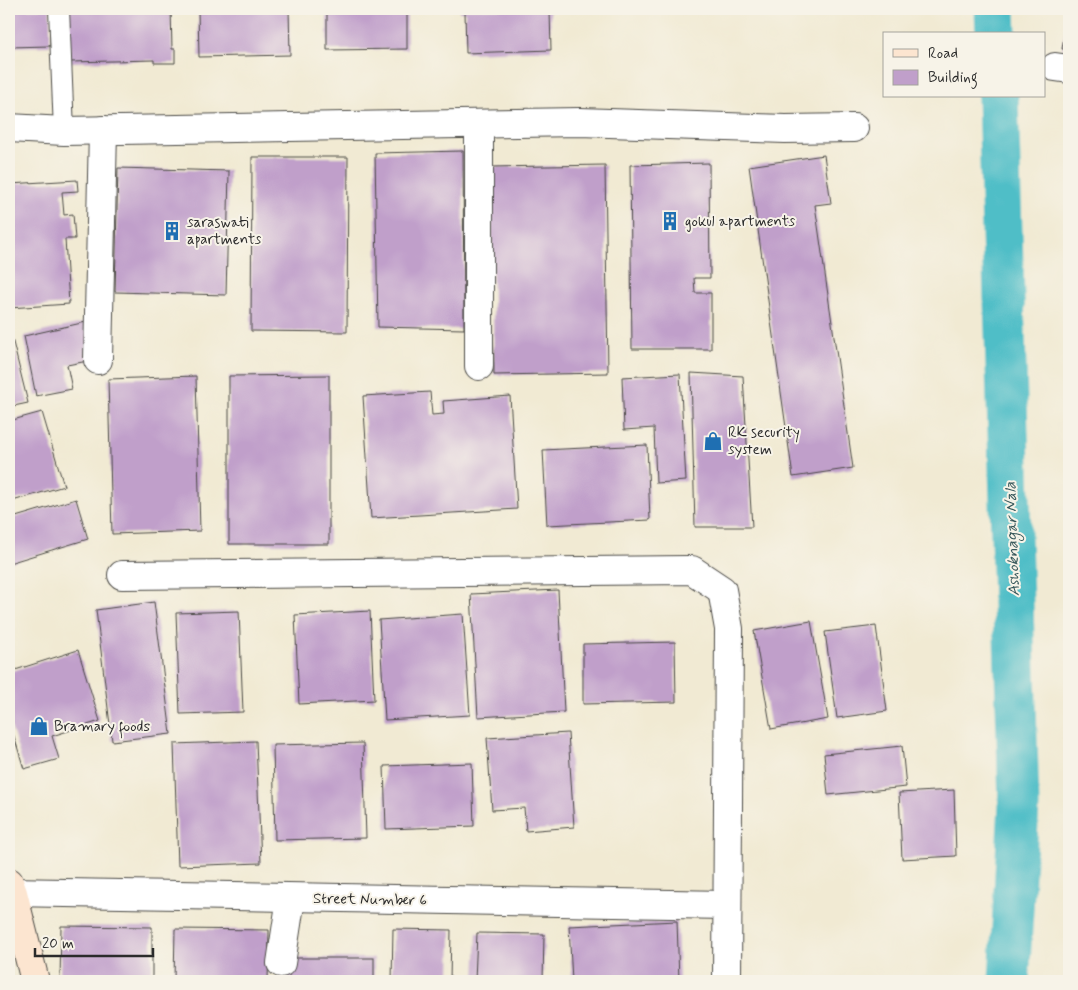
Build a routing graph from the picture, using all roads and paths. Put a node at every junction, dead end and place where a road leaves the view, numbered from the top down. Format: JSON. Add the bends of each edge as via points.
{"nodes":[{"id":1,"x":59,"y":9,"type":"edge"},
{"id":2,"x":479,"y":124,"type":"junction"},
{"id":3,"x":9,"y":128,"type":"edge"},
{"id":4,"x":854,"y":128,"type":"dead end"},
{"id":5,"x":103,"y":130,"type":"junction"},
{"id":6,"x":64,"y":131,"type":"junction"},
{"id":7,"x":98,"y":360,"type":"dead end"},
{"id":8,"x":479,"y":366,"type":"dead end"},
{"id":9,"x":122,"y":575,"type":"dead end"},
{"id":10,"x":10,"y":889,"type":"edge"},
{"id":11,"x":291,"y":898,"type":"junction"},
{"id":12,"x":727,"y":905,"type":"junction"},
{"id":13,"x":281,"y":963,"type":"dead end"},
{"id":14,"x":35,"y":981,"type":"edge"},
{"id":15,"x":727,"y":981,"type":"edge"}],
"edges":[{"from":1,"to":6,"type":"lane"},
{"from":2,"to":4,"type":"street","via":[[580,122]]},
{"from":2,"to":5,"type":"street"},
{"from":2,"to":8,"type":"street"},
{"from":3,"to":6,"type":"street"},
{"from":5,"to":6,"type":"street"},
{"from":5,"to":7,"type":"street"},
{"from":9,"to":12,"type":"street","via":[[692,570],[722,590],[729,629]]},
{"from":10,"to":11,"type":"street","name":"Street Number 6"},
{"from":10,"to":14,"type":"main road"},
{"from":11,"to":12,"type":"street","name":"Street Number 6"},
{"from":11,"to":13,"type":"street"},
{"from":12,"to":15,"type":"street"}]}
